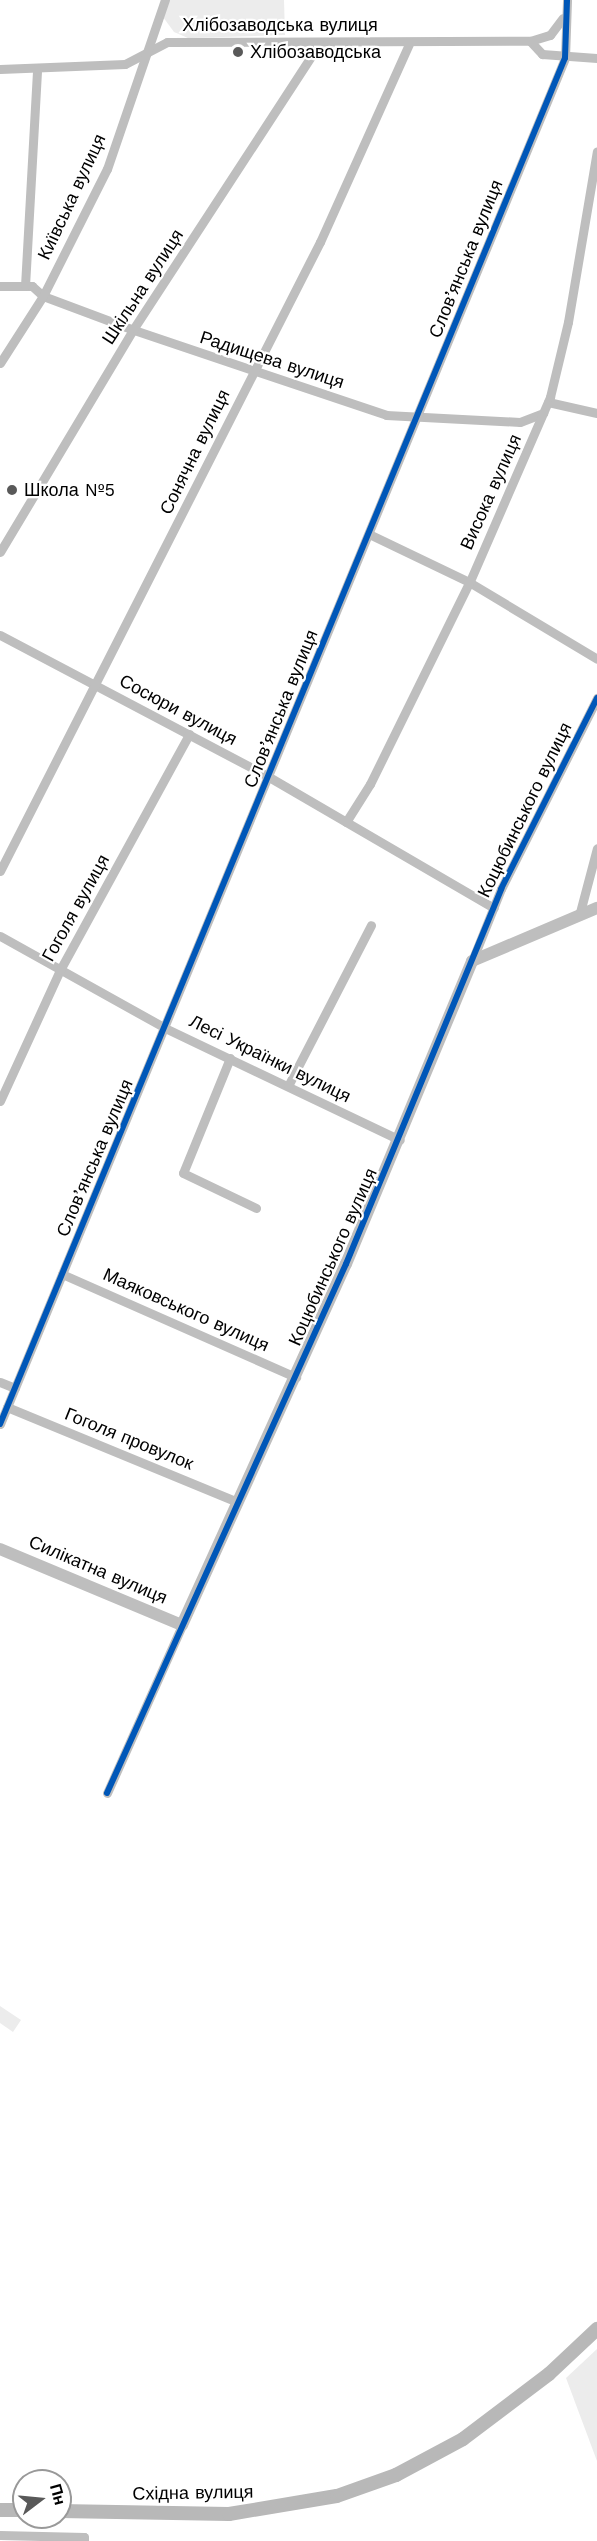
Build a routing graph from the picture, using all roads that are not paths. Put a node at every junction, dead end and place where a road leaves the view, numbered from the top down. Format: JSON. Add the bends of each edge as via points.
{"nodes":[{"id":1,"x":165,"y":0,"type":"edge"},
{"id":2,"x":567,"y":0,"type":"edge"},
{"id":3,"x":564,"y":15,"type":"junction"},
{"id":4,"x":530,"y":41,"type":"junction"},
{"id":5,"x":410,"y":42,"type":"junction"},
{"id":6,"x":319,"y":44,"type":"junction"},
{"id":7,"x":149,"y":49,"type":"junction"},
{"id":8,"x":565,"y":58,"type":"junction"},
{"id":9,"x":597,"y":58,"type":"edge"},
{"id":10,"x":37,"y":68,"type":"junction"},
{"id":11,"x":0,"y":69,"type":"edge"},
{"id":12,"x":597,"y":151,"type":"edge"},
{"id":13,"x":0,"y":286,"type":"edge"},
{"id":14,"x":25,"y":286,"type":"junction"},
{"id":15,"x":44,"y":297,"type":"junction"},
{"id":16,"x":134,"y":330,"type":"junction"},
{"id":17,"x":0,"y":363,"type":"edge"},
{"id":18,"x":253,"y":372,"type":"junction"},
{"id":19,"x":548,"y":402,"type":"junction"},
{"id":20,"x":543,"y":413,"type":"junction"},
{"id":21,"x":597,"y":413,"type":"edge"},
{"id":22,"x":417,"y":418,"type":"junction"},
{"id":23,"x":369,"y":534,"type":"junction"},
{"id":24,"x":0,"y":552,"type":"edge"},
{"id":25,"x":469,"y":582,"type":"junction"},
{"id":26,"x":0,"y":635,"type":"edge"},
{"id":27,"x":597,"y":659,"type":"edge"},
{"id":28,"x":95,"y":685,"type":"junction"},
{"id":29,"x":597,"y":698,"type":"edge"},
{"id":30,"x":189,"y":734,"type":"junction"},
{"id":31,"x":268,"y":777,"type":"junction"},
{"id":32,"x":346,"y":822,"type":"junction"},
{"id":33,"x":597,"y":848,"type":"edge"},
{"id":34,"x":0,"y":872,"type":"edge"},
{"id":35,"x":494,"y":908,"type":"junction"},
{"id":36,"x":597,"y":909,"type":"edge"},
{"id":37,"x":579,"y":916,"type":"junction"},
{"id":38,"x":371,"y":925,"type":"dead end"},
{"id":39,"x":0,"y":936,"type":"edge"},
{"id":40,"x":472,"y":961,"type":"junction"},
{"id":41,"x":60,"y":970,"type":"junction"},
{"id":42,"x":165,"y":1028,"type":"junction"},
{"id":43,"x":231,"y":1058,"type":"junction"},
{"id":44,"x":288,"y":1086,"type":"junction"},
{"id":45,"x":0,"y":1101,"type":"edge"},
{"id":46,"x":400,"y":1140,"type":"junction"},
{"id":47,"x":255,"y":1208,"type":"dead end"},
{"id":48,"x":62,"y":1274,"type":"junction"},
{"id":49,"x":296,"y":1377,"type":"junction"},
{"id":50,"x":0,"y":1382,"type":"edge"},
{"id":51,"x":15,"y":1388,"type":"junction"},
{"id":52,"x":7,"y":1407,"type":"junction"},
{"id":53,"x":0,"y":1424,"type":"edge"},
{"id":54,"x":238,"y":1502,"type":"junction"},
{"id":55,"x":0,"y":1549,"type":"edge"},
{"id":56,"x":182,"y":1625,"type":"junction"},
{"id":57,"x":106,"y":1793,"type":"dead end"},
{"id":58,"x":597,"y":2329,"type":"edge"},
{"id":59,"x":72,"y":2511,"type":"edge"},
{"id":60,"x":0,"y":2535,"type":"edge"},
{"id":61,"x":84,"y":2541,"type":"edge"}],
"edges":[{"from":1,"to":7,"type":"street","name":"Київська вулиця"},
{"from":2,"to":3,"type":"street","name":"Слов’янська вулиця"},
{"from":3,"to":4,"type":"street","name":"Хлібозаводська вулиця","via":[[550,35]]},
{"from":3,"to":8,"type":"street","name":"Слов’янська вулиця"},
{"from":4,"to":5,"type":"street","name":"Хлібозаводська вулиця"},
{"from":4,"to":8,"type":"street","via":[[542,54]]},
{"from":5,"to":6,"type":"street","name":"Хлібозаводська вулиця"},
{"from":5,"to":18,"type":"street","name":"Сонячна вулиця","via":[[320,243]]},
{"from":6,"to":7,"type":"street","name":"Хлібозаводська вулиця","via":[[167,42]]},
{"from":6,"to":16,"type":"street","name":"Шкільна вулиця"},
{"from":7,"to":10,"type":"street","name":"Хлібозаводська вулиця","via":[[125,64]]},
{"from":7,"to":15,"type":"street","name":"Київська вулиця","via":[[107,169]]},
{"from":8,"to":9,"type":"street"},
{"from":8,"to":22,"type":"street","name":"Слов’янська вулиця"},
{"from":10,"to":11,"type":"street","name":"Хлібозаводська вулиця"},
{"from":10,"to":14,"type":"street"},
{"from":12,"to":19,"type":"street","name":"Висока вулиця","via":[[568,322]]},
{"from":13,"to":14,"type":"street"},
{"from":14,"to":15,"type":"street","name":"Радищева вулиця","via":[[32,285]]},
{"from":15,"to":16,"type":"street","name":"Радищева вулиця"},
{"from":15,"to":17,"type":"street","name":"Київська вулиця"},
{"from":16,"to":18,"type":"street","name":"Радищева вулиця"},
{"from":16,"to":24,"type":"street","name":"Шкільна вулиця"},
{"from":18,"to":22,"type":"street","name":"Радищева вулиця","via":[[386,415]]},
{"from":18,"to":28,"type":"street","name":"Сонячна вулиця","via":[[132,619]]},
{"from":19,"to":20,"type":"street","name":"Висока вулиця"},
{"from":19,"to":21,"type":"street"},
{"from":20,"to":22,"type":"street","name":"Радищева вулиця","via":[[520,422],[448,416]]},
{"from":20,"to":25,"type":"street","name":"Висока вулиця"},
{"from":22,"to":23,"type":"street","name":"Слов’янська вулиця"},
{"from":23,"to":25,"type":"street"},
{"from":23,"to":31,"type":"street","name":"Слов’янська вулиця"},
{"from":25,"to":27,"type":"street"},
{"from":25,"to":32,"type":"street","name":"Висока вулиця","via":[[370,784]]},
{"from":26,"to":28,"type":"street","name":"Сосюри вулиця"},
{"from":28,"to":30,"type":"street","name":"Сосюри вулиця"},
{"from":28,"to":34,"type":"street","name":"Сонячна вулиця"},
{"from":29,"to":35,"type":"street","name":"Коцюбинського вулиця"},
{"from":30,"to":31,"type":"street","name":"Сосюри вулиця"},
{"from":30,"to":41,"type":"street","name":"Гоголя вулиця"},
{"from":31,"to":32,"type":"street","name":"Сосюри вулиця"},
{"from":31,"to":42,"type":"street","name":"Слов’янська вулиця"},
{"from":32,"to":35,"type":"street","name":"Сосюри вулиця"},
{"from":33,"to":37,"type":"street"},
{"from":35,"to":40,"type":"street","name":"Коцюбинського вулиця"},
{"from":36,"to":37,"type":"street"},
{"from":37,"to":40,"type":"street"},
{"from":38,"to":44,"type":"street"},
{"from":39,"to":41,"type":"street","name":"Лесі Українки вулиця"},
{"from":40,"to":46,"type":"street","name":"Коцюбинського вулиця"},
{"from":41,"to":42,"type":"street","name":"Лесі Українки вулиця"},
{"from":41,"to":45,"type":"street","name":"Гоголя вулиця"},
{"from":42,"to":43,"type":"street","name":"Лесі Українки вулиця"},
{"from":42,"to":48,"type":"street","name":"Слов’янська вулиця"},
{"from":43,"to":44,"type":"street","name":"Лесі Українки вулиця"},
{"from":43,"to":47,"type":"street","via":[[183,1173]]},
{"from":44,"to":46,"type":"street","name":"Лесі Українки вулиця"},
{"from":46,"to":49,"type":"street","name":"Коцюбинського вулиця"},
{"from":48,"to":49,"type":"street","name":"Маяковського вулиця"},
{"from":48,"to":51,"type":"street","name":"Слов’янська вулиця"},
{"from":49,"to":54,"type":"street","name":"Коцюбинського вулиця"},
{"from":50,"to":51,"type":"street"},
{"from":51,"to":52,"type":"street","name":"Слов’янська вулиця"},
{"from":52,"to":53,"type":"street","name":"Слов’янська вулиця"},
{"from":52,"to":54,"type":"street","name":"Гоголя провулок"},
{"from":54,"to":56,"type":"street","name":"Коцюбинського вулиця"},
{"from":55,"to":56,"type":"street","name":"Силікатна вулиця"},
{"from":56,"to":57,"type":"street","name":"Коцюбинського вулиця"},
{"from":58,"to":59,"type":"main road","name":"Східна вулиця","via":[[549,2374],[463,2439],[396,2475],[337,2496],[228,2514]]},
{"from":60,"to":61,"type":"street","via":[[84,2537]]}]}
